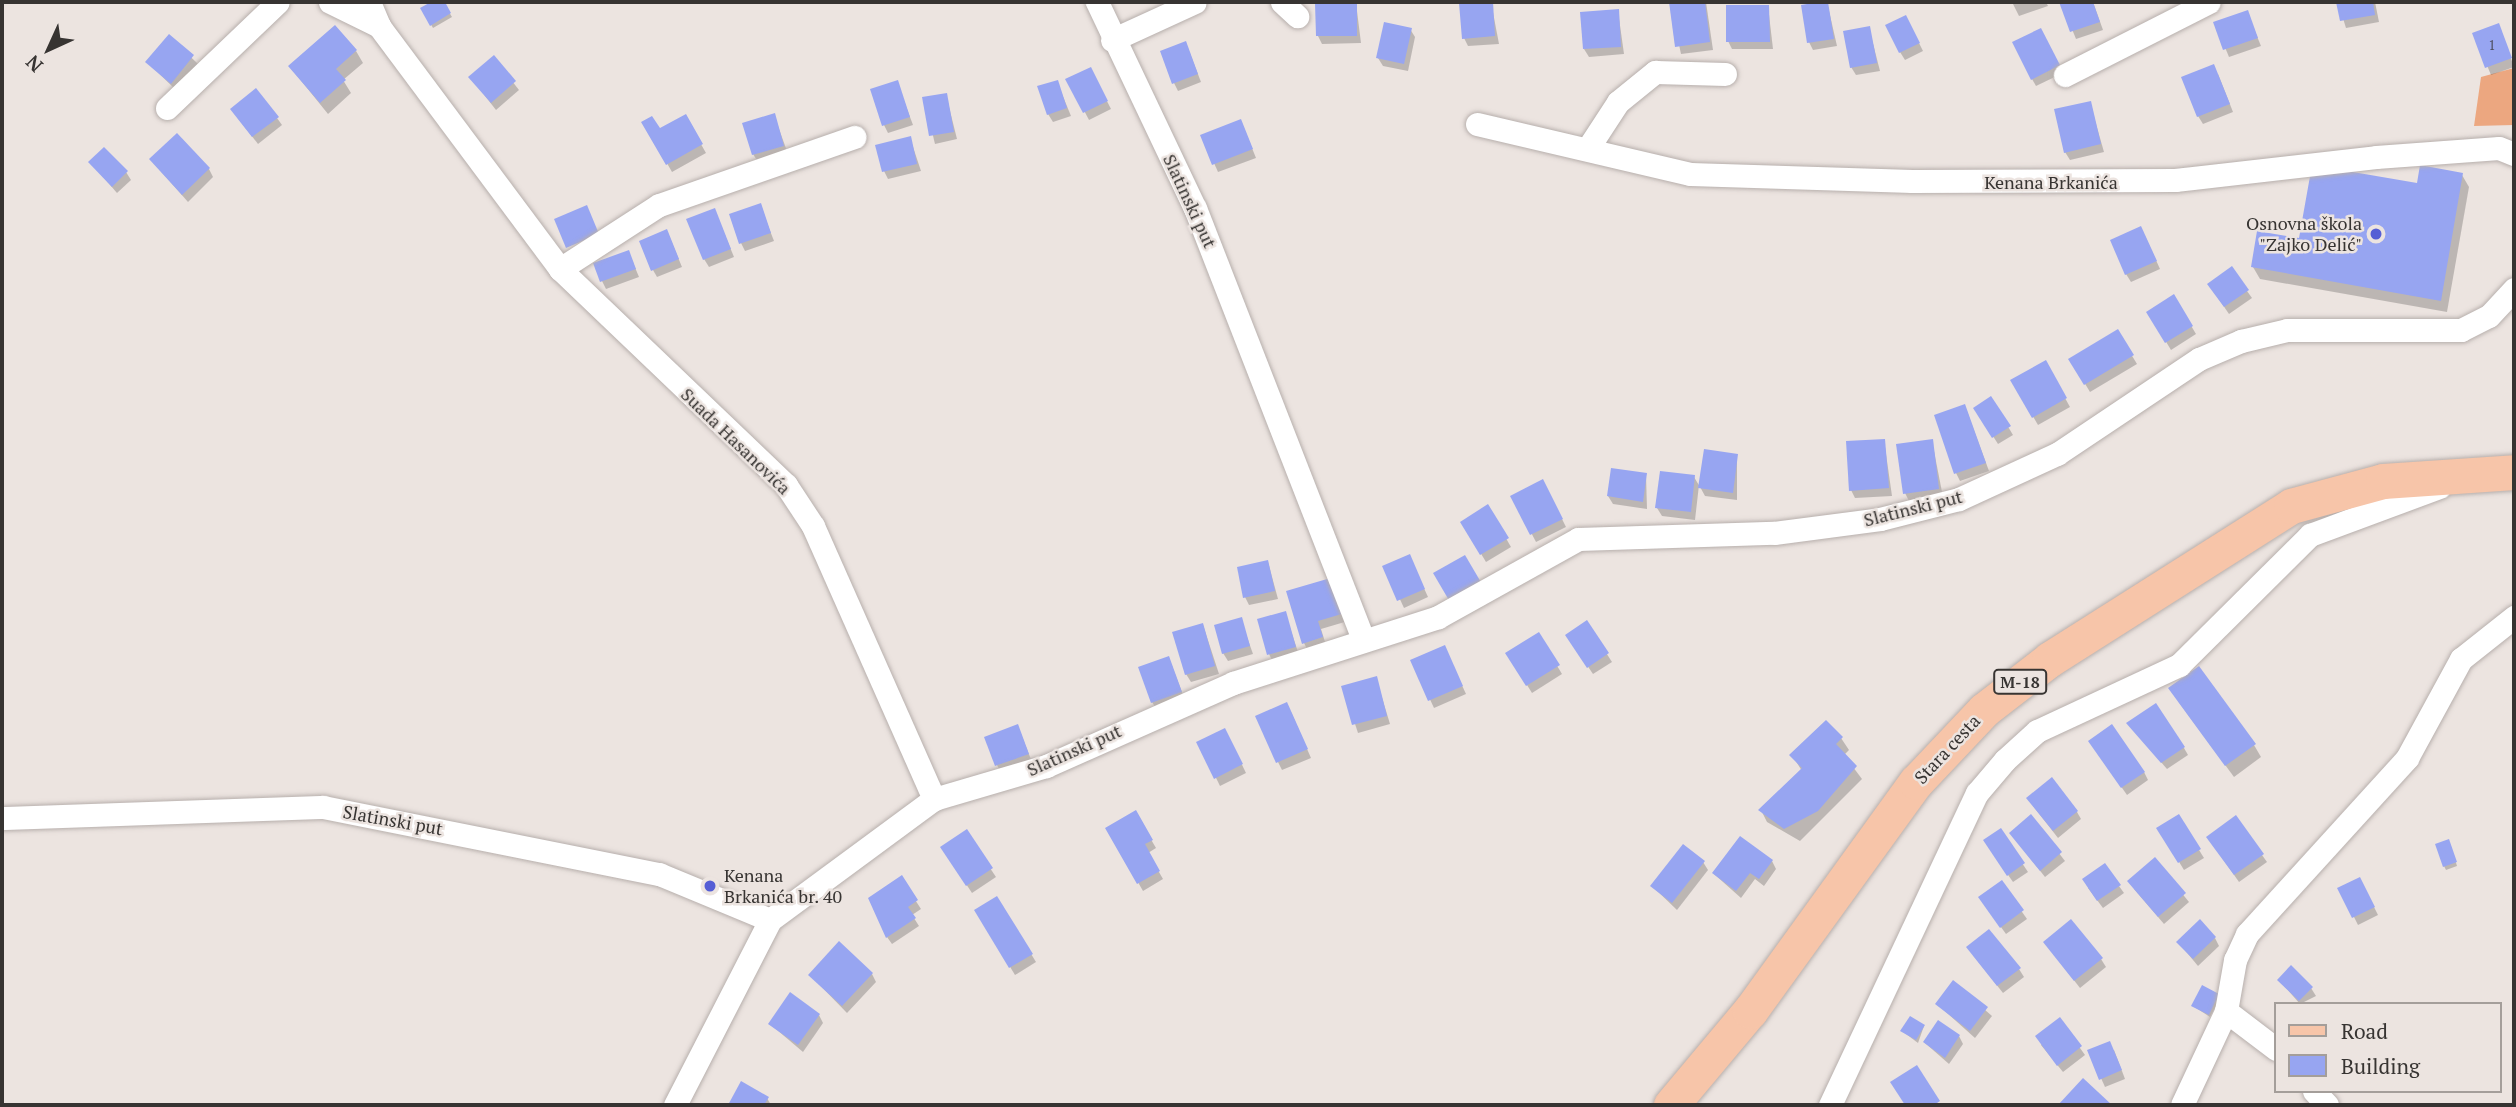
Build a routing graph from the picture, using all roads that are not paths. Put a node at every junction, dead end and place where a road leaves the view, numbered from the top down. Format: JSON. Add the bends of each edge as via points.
{"nodes":[{"id":1,"x":278,"y":2,"type":"edge"},
{"id":2,"x":330,"y":2,"type":"edge"},
{"id":3,"x":369,"y":2,"type":"edge"},
{"id":4,"x":1097,"y":2,"type":"edge"},
{"id":5,"x":1195,"y":2,"type":"edge"},
{"id":6,"x":2209,"y":2,"type":"edge"},
{"id":7,"x":379,"y":26,"type":"junction"},
{"id":8,"x":1112,"y":40,"type":"junction"},
{"id":9,"x":1725,"y":74,"type":"dead end"},
{"id":10,"x":2065,"y":75,"type":"dead end"},
{"id":11,"x":167,"y":108,"type":"dead end"},
{"id":12,"x":1477,"y":124,"type":"dead end"},
{"id":13,"x":855,"y":137,"type":"dead end"},
{"id":14,"x":1588,"y":148,"type":"junction"},
{"id":15,"x":2514,"y":154,"type":"edge"},
{"id":16,"x":560,"y":269,"type":"junction"},
{"id":17,"x":2514,"y":289,"type":"edge"},
{"id":18,"x":2499,"y":472,"type":"edge"},
{"id":19,"x":2514,"y":617,"type":"edge"},
{"id":20,"x":1363,"y":640,"type":"junction"},
{"id":21,"x":934,"y":799,"type":"junction"},
{"id":22,"x":2,"y":818,"type":"edge"},
{"id":23,"x":770,"y":920,"type":"junction"},
{"id":24,"x":2226,"y":1011,"type":"junction"},
{"id":25,"x":2274,"y":1047,"type":"edge"},
{"id":26,"x":675,"y":1105,"type":"edge"},
{"id":27,"x":1671,"y":1105,"type":"edge"},
{"id":28,"x":1830,"y":1105,"type":"edge"},
{"id":29,"x":2182,"y":1105,"type":"edge"}],
"edges":[{"from":1,"to":11,"type":"street"},
{"from":2,"to":7,"type":"street","name":"Suada Hasanovića"},
{"from":3,"to":7,"type":"street","name":"Suada Hasanovića"},
{"from":4,"to":8,"type":"street","name":"Slatinski put"},
{"from":5,"to":8,"type":"street"},
{"from":6,"to":10,"type":"street"},
{"from":7,"to":16,"type":"street","name":"Suada Hasanovića"},
{"from":8,"to":20,"type":"street","name":"Slatinski put","via":[[1195,208]]},
{"from":9,"to":14,"type":"street","via":[[1656,72],[1618,102]]},
{"from":12,"to":14,"type":"street","name":"Kenana Brkanića"},
{"from":13,"to":16,"type":"street","via":[[659,205]]},
{"from":14,"to":15,"type":"street","name":"Kenana Brkanića","via":[[1690,174],[2063,183],[2175,180],[2499,148]]},
{"from":16,"to":21,"type":"street","name":"Suada Hasanovića","via":[[786,485],[813,526]]},
{"from":17,"to":20,"type":"street","name":"Slatinski put","via":[[2488,316],[2461,330],[2287,330],[2241,341],[2199,359],[2057,454],[1959,499],[1880,519],[1774,533],[1578,539],[1438,617]]},
{"from":18,"to":27,"type":"main road","name":"Stara cesta","number":"M-18","via":[[2383,481],[2291,506],[2006,693],[1916,782],[1750,1011]]},
{"from":18,"to":28,"type":"street","name":"Stara cesta","via":[[2310,535],[2179,665],[2037,732],[2005,760],[1977,793]]},
{"from":19,"to":24,"type":"street","via":[[2460,659],[2407,758],[2247,934],[2235,960]]},
{"from":20,"to":21,"type":"street","name":"Slatinski put","via":[[1233,682],[1046,766]]},
{"from":21,"to":23,"type":"street","name":"Slatinski put"},
{"from":22,"to":23,"type":"street","name":"Slatinski put","via":[[323,807],[659,874]]},
{"from":23,"to":26,"type":"street","name":"Slatinski put"},
{"from":24,"to":25,"type":"street"},
{"from":24,"to":29,"type":"street"}]}
